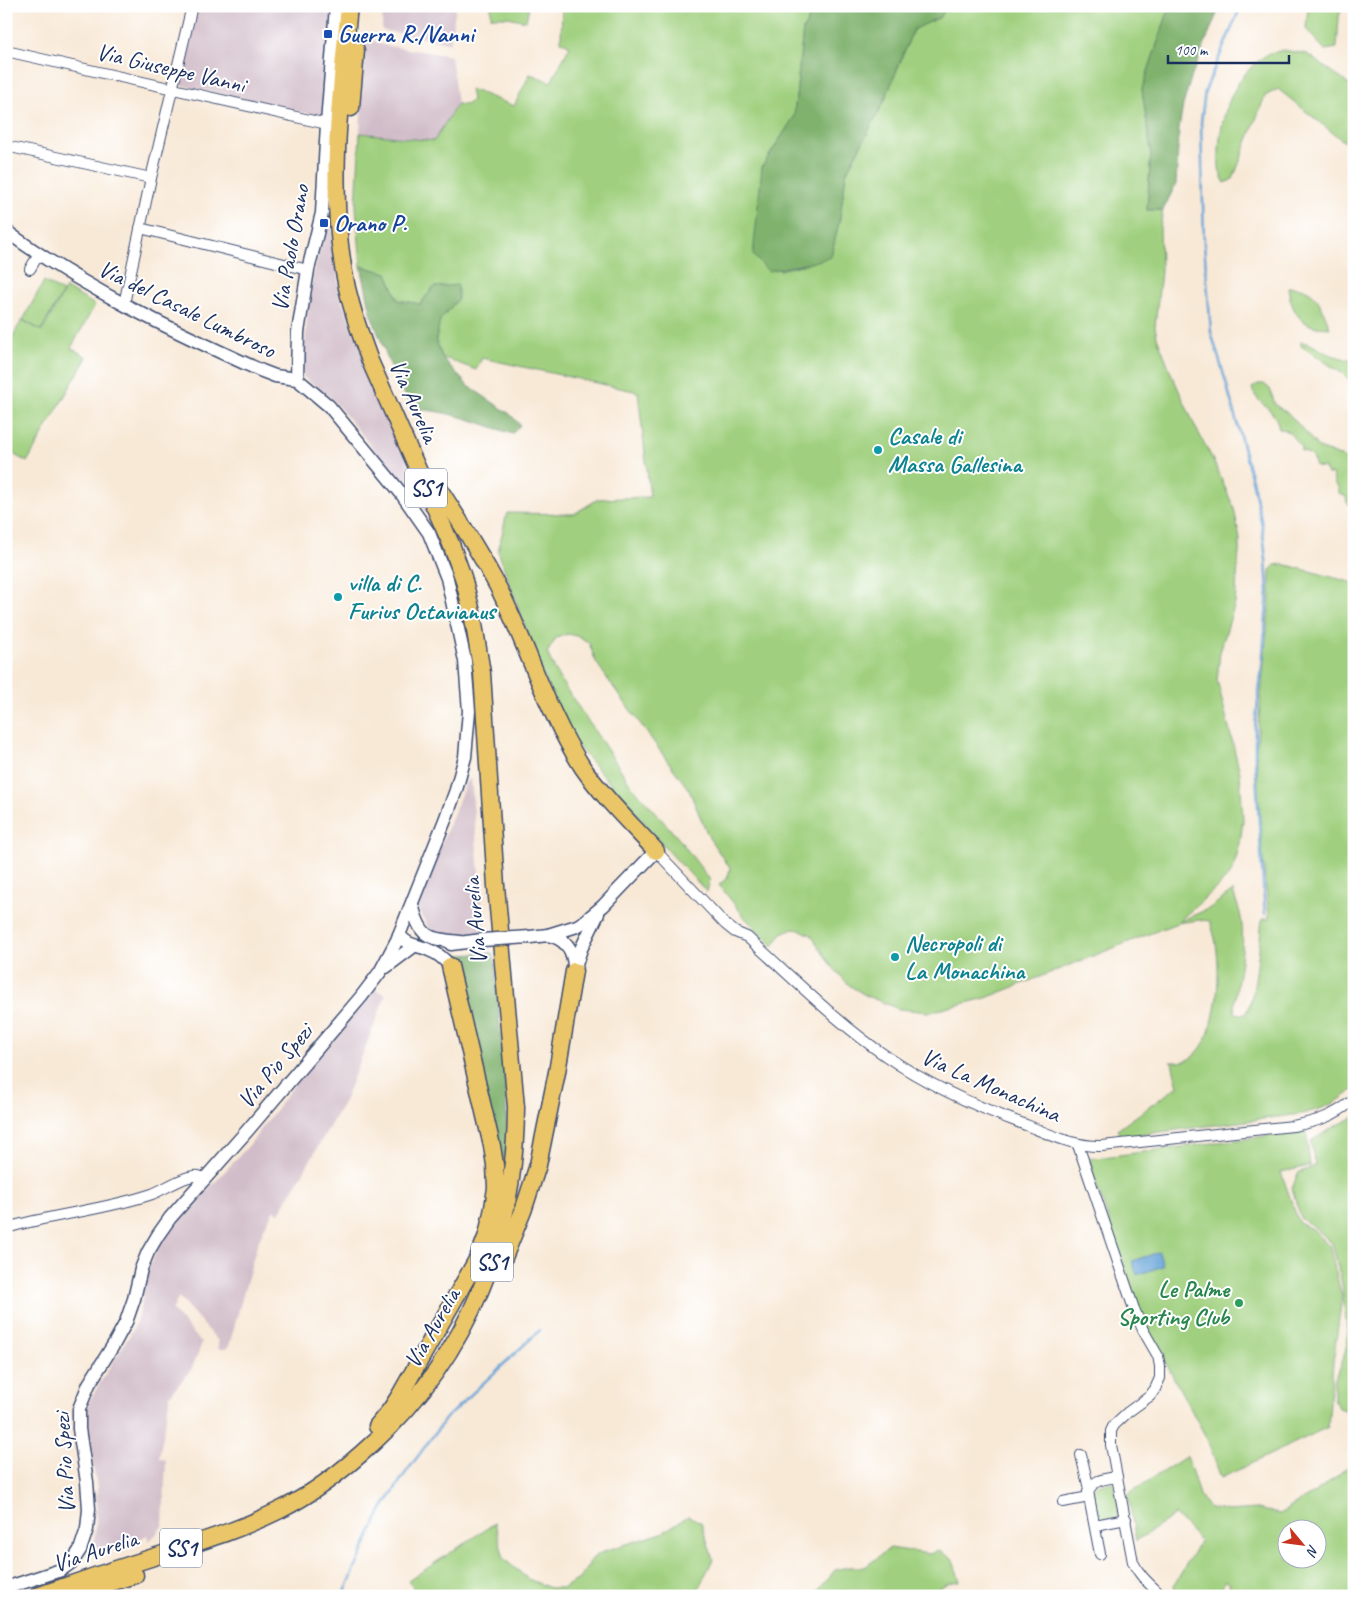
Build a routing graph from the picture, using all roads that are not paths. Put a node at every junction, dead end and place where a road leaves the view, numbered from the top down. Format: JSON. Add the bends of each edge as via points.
{"nodes":[{"id":1,"x":192,"y":6,"type":"edge"},
{"id":2,"x":336,"y":6,"type":"edge"},
{"id":3,"x":349,"y":6,"type":"edge"},
{"id":4,"x":360,"y":6,"type":"edge"},
{"id":5,"x":6,"y":51,"type":"edge"},
{"id":6,"x":173,"y":89,"type":"junction"},
{"id":7,"x":327,"y":124,"type":"junction"},
{"id":8,"x":6,"y":146,"type":"edge"},
{"id":9,"x":151,"y":178,"type":"junction"},
{"id":10,"x":140,"y":228,"type":"junction"},
{"id":11,"x":6,"y":231,"type":"edge"},
{"id":12,"x":39,"y":254,"type":"junction"},
{"id":13,"x":30,"y":269,"type":"dead end"},
{"id":14,"x":308,"y":270,"type":"junction"},
{"id":15,"x":124,"y":304,"type":"junction"},
{"id":16,"x":298,"y":379,"type":"junction"},
{"id":17,"x":438,"y":487,"type":"junction"},
{"id":18,"x":445,"y":573,"type":"joint"},
{"id":19,"x":656,"y":851,"type":"junction"},
{"id":20,"x":412,"y":904,"type":"junction"},
{"id":21,"x":602,"y":906,"type":"junction"},
{"id":22,"x":422,"y":930,"type":"junction"},
{"id":23,"x":401,"y":931,"type":"junction"},
{"id":24,"x":548,"y":935,"type":"junction"},
{"id":25,"x":460,"y":942,"type":"junction"},
{"id":26,"x":419,"y":947,"type":"junction"},
{"id":27,"x":450,"y":966,"type":"junction"},
{"id":28,"x":574,"y":971,"type":"junction"},
{"id":29,"x":380,"y":972,"type":"junction"},
{"id":30,"x":1354,"y":1100,"type":"edge"},
{"id":31,"x":1078,"y":1145,"type":"junction"},
{"id":32,"x":204,"y":1180,"type":"junction"},
{"id":33,"x":6,"y":1228,"type":"edge"},
{"id":34,"x":503,"y":1260,"type":"junction"},
{"id":35,"x":1080,"y":1455,"type":"dead end"},
{"id":36,"x":1117,"y":1477,"type":"junction"},
{"id":37,"x":320,"y":1487,"type":"junction"},
{"id":38,"x":1089,"y":1493,"type":"junction"},
{"id":39,"x":1063,"y":1502,"type":"dead end"},
{"id":40,"x":1126,"y":1519,"type":"junction"},
{"id":41,"x":1095,"y":1525,"type":"junction"},
{"id":42,"x":1100,"y":1554,"type":"dead end"},
{"id":43,"x":69,"y":1564,"type":"joint"},
{"id":44,"x":119,"y":1580,"type":"junction"},
{"id":45,"x":6,"y":1588,"type":"edge"},
{"id":46,"x":37,"y":1596,"type":"edge"},
{"id":47,"x":70,"y":1596,"type":"edge"},
{"id":48,"x":82,"y":1596,"type":"edge"},
{"id":49,"x":1162,"y":1596,"type":"edge"}],
"edges":[{"from":1,"to":6,"type":"street"},
{"from":2,"to":7,"type":"street"},
{"from":3,"to":37,"type":"highway","name":"Via Aurelia","number":"SS1","via":[[336,169],[341,250],[358,328],[451,544],[472,612],[482,679],[516,1137],[500,1233],[486,1280],[468,1318],[437,1371],[412,1404],[351,1464]]},
{"from":4,"to":17,"type":"highway","name":"Via Aurelia","number":"SS1","via":[[347,173],[356,280],[371,334]]},
{"from":5,"to":6,"type":"street","name":"Via Giuseppe Vanni"},
{"from":6,"to":7,"type":"street","name":"Via Giuseppe Vanni"},
{"from":6,"to":9,"type":"street"},
{"from":7,"to":14,"type":"street","name":"Via Paolo Orano","via":[[322,213]]},
{"from":8,"to":9,"type":"street"},
{"from":9,"to":10,"type":"street"},
{"from":10,"to":14,"type":"street"},
{"from":10,"to":15,"type":"street"},
{"from":11,"to":12,"type":"street","name":"Via del Casale Lumbroso"},
{"from":12,"to":13,"type":"street"},
{"from":12,"to":15,"type":"street","name":"Via del Casale Lumbroso"},
{"from":14,"to":16,"type":"street","name":"Via Paolo Orano","via":[[298,332]]},
{"from":15,"to":16,"type":"street","name":"Via del Casale Lumbroso","via":[[262,371]]},
{"from":16,"to":18,"type":"street","name":"Via del Casale Lumbroso","via":[[336,414],[411,508],[429,533]]},
{"from":17,"to":19,"type":"highway","via":[[496,583],[553,714],[574,753],[590,778]]},
{"from":17,"to":34,"type":"highway","name":"Via Aurelia","number":"SS1","via":[[476,583],[486,624],[493,680],[527,1134],[519,1198]]},
{"from":18,"to":20,"type":"street","name":"Via Pio Spezi","via":[[468,678],[468,743],[452,803]]},
{"from":19,"to":21,"type":"street"},
{"from":19,"to":31,"type":"street","name":"Via La Monachina","via":[[725,924],[747,937],[886,1057],[959,1098]]},
{"from":20,"to":22,"type":"street"},
{"from":20,"to":23,"type":"street","name":"Via Pio Spezi"},
{"from":21,"to":24,"type":"street","via":[[581,924]]},
{"from":21,"to":28,"type":"street","via":[[581,948]]},
{"from":22,"to":23,"type":"street"},
{"from":22,"to":25,"type":"street","via":[[428,936]]},
{"from":23,"to":26,"type":"street","via":[[405,941]]},
{"from":23,"to":29,"type":"street","name":"Via Pio Spezi"},
{"from":24,"to":25,"type":"street","bridge":true},
{"from":24,"to":28,"type":"street","via":[[562,940],[570,948]]},
{"from":25,"to":26,"type":"street"},
{"from":25,"to":27,"type":"street","via":[[451,952]]},
{"from":26,"to":27,"type":"street","via":[[438,954]]},
{"from":26,"to":29,"type":"street"},
{"from":27,"to":37,"type":"highway","via":[[492,1146],[496,1188],[490,1223],[479,1256],[391,1409]]},
{"from":28,"to":34,"type":"highway","via":[[538,1166],[524,1211]]},
{"from":29,"to":32,"type":"street","name":"Via Pio Spezi"},
{"from":30,"to":31,"type":"street","name":"Via La Monachina","via":[[1328,1117],[1293,1126],[1102,1146]]},
{"from":31,"to":36,"type":"street","via":[[1134,1310],[1160,1366],[1159,1381],[1152,1394],[1124,1415],[1111,1430]]},
{"from":32,"to":33,"type":"street","via":[[200,1176],[190,1176],[144,1196]]},
{"from":32,"to":43,"type":"street","name":"Via Pio Spezi","via":[[153,1242],[126,1322],[82,1400],[78,1421],[87,1482],[88,1519],[84,1540]]},
{"from":34,"to":44,"type":"highway","name":"Via Aurelia","number":"SS1","via":[[482,1315],[446,1377],[413,1419],[337,1488],[267,1528]]},
{"from":35,"to":38,"type":"street"},
{"from":36,"to":38,"type":"street","via":[[1096,1481]]},
{"from":36,"to":40,"type":"street"},
{"from":37,"to":46,"type":"highway","name":"Via Aurelia","number":"SS1","via":[[281,1510],[246,1525]]},
{"from":38,"to":39,"type":"street"},
{"from":38,"to":41,"type":"street"},
{"from":40,"to":41,"type":"street"},
{"from":40,"to":49,"type":"street","via":[[1135,1566]]},
{"from":41,"to":42,"type":"street"},
{"from":43,"to":45,"type":"street","name":"Via Aurelia","via":[[58,1572]]},
{"from":44,"to":47,"type":"highway","name":"Via Aurelia","number":"SS1"},
{"from":44,"to":48,"type":"highway"}]}
